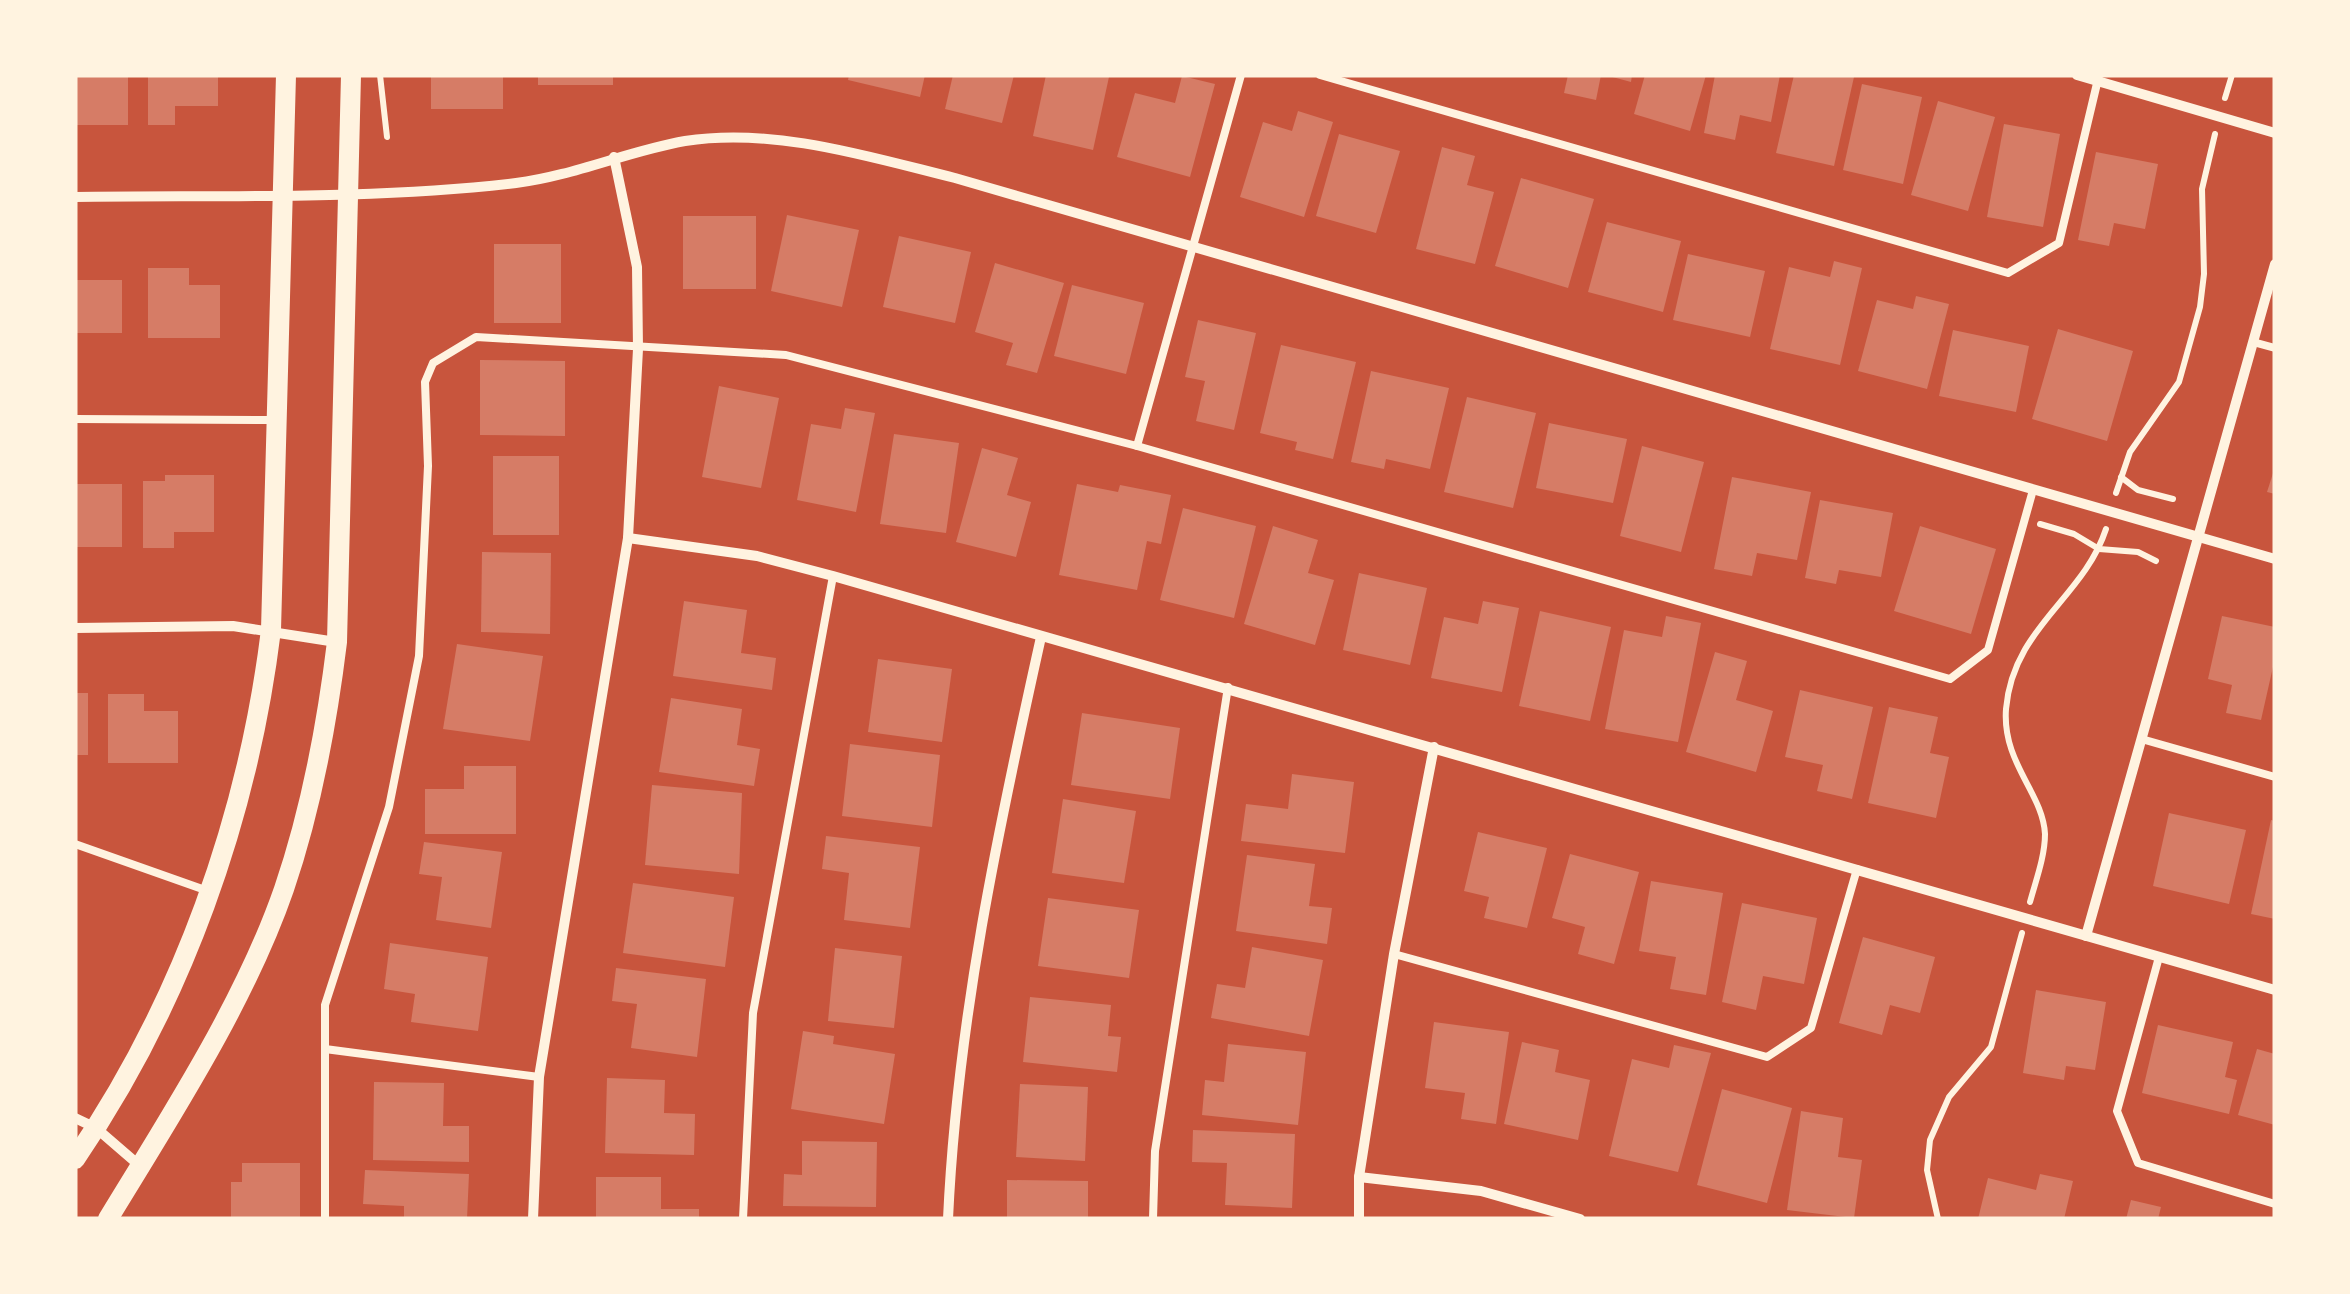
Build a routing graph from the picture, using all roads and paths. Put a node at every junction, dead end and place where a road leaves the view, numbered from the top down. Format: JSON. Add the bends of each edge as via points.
{"nodes":[{"id":1,"x":286,"y":75,"type":"edge"},
{"id":2,"x":352,"y":75,"type":"edge"},
{"id":3,"x":380,"y":75,"type":"edge"},
{"id":4,"x":1241,"y":75,"type":"edge"},
{"id":5,"x":1320,"y":75,"type":"edge"},
{"id":6,"x":2077,"y":75,"type":"edge"},
{"id":7,"x":2232,"y":75,"type":"edge"},
{"id":8,"x":2098,"y":78,"type":"edge"},
{"id":9,"x":2226,"y":93,"type":"dead end"},
{"id":10,"x":2275,"y":133,"type":"edge"},
{"id":11,"x":2214,"y":136,"type":"dead end"},
{"id":12,"x":387,"y":137,"type":"dead end"},
{"id":13,"x":614,"y":157,"type":"junction"},
{"id":14,"x":350,"y":192,"type":"junction"},
{"id":15,"x":282,"y":194,"type":"junction"},
{"id":16,"x":75,"y":197,"type":"edge"},
{"id":17,"x":1190,"y":246,"type":"junction"},
{"id":18,"x":2275,"y":264,"type":"edge"},
{"id":19,"x":2253,"y":342,"type":"junction"},
{"id":20,"x":2275,"y":348,"type":"edge"},
{"id":21,"x":638,"y":349,"type":"junction"},
{"id":22,"x":75,"y":419,"type":"edge"},
{"id":23,"x":276,"y":420,"type":"junction"},
{"id":24,"x":1136,"y":446,"type":"junction"},
{"id":25,"x":2121,"y":478,"type":"junction"},
{"id":26,"x":2033,"y":490,"type":"junction"},
{"id":27,"x":2117,"y":491,"type":"dead end"},
{"id":28,"x":2174,"y":499,"type":"dead end"},
{"id":29,"x":2024,"y":520,"type":"junction"},
{"id":30,"x":2104,"y":533,"type":"dead end"},
{"id":31,"x":2197,"y":537,"type":"junction"},
{"id":32,"x":628,"y":538,"type":"junction"},
{"id":33,"x":2099,"y":549,"type":"junction"},
{"id":34,"x":2275,"y":559,"type":"edge"},
{"id":35,"x":2156,"y":561,"type":"dead end"},
{"id":36,"x":832,"y":576,"type":"junction"},
{"id":37,"x":75,"y":628,"type":"edge"},
{"id":38,"x":271,"y":630,"type":"junction"},
{"id":39,"x":1040,"y":637,"type":"junction"},
{"id":40,"x":337,"y":642,"type":"junction"},
{"id":41,"x":1228,"y":687,"type":"junction"},
{"id":42,"x":2145,"y":740,"type":"junction"},
{"id":43,"x":1434,"y":746,"type":"junction"},
{"id":44,"x":2275,"y":778,"type":"edge"},
{"id":45,"x":75,"y":844,"type":"edge"},
{"id":46,"x":1857,"y":869,"type":"junction"},
{"id":47,"x":210,"y":892,"type":"junction"},
{"id":48,"x":2032,"y":894,"type":"dead end"},
{"id":49,"x":2086,"y":936,"type":"junction"},
{"id":50,"x":2021,"y":937,"type":"dead end"},
{"id":51,"x":1394,"y":954,"type":"junction"},
{"id":52,"x":2159,"y":957,"type":"junction"},
{"id":53,"x":2275,"y":990,"type":"edge"},
{"id":54,"x":325,"y":1049,"type":"junction"},
{"id":55,"x":539,"y":1076,"type":"junction"},
{"id":56,"x":75,"y":1118,"type":"edge"},
{"id":57,"x":96,"y":1128,"type":"junction"},
{"id":58,"x":75,"y":1160,"type":"edge"},
{"id":59,"x":140,"y":1166,"type":"junction"},
{"id":60,"x":1360,"y":1177,"type":"junction"},
{"id":61,"x":2275,"y":1204,"type":"edge"},
{"id":62,"x":108,"y":1219,"type":"edge"},
{"id":63,"x":325,"y":1219,"type":"edge"},
{"id":64,"x":533,"y":1219,"type":"edge"},
{"id":65,"x":743,"y":1219,"type":"edge"},
{"id":66,"x":948,"y":1219,"type":"edge"},
{"id":67,"x":1154,"y":1219,"type":"edge"},
{"id":68,"x":1359,"y":1219,"type":"edge"},
{"id":69,"x":1580,"y":1219,"type":"edge"},
{"id":70,"x":1938,"y":1219,"type":"edge"}],
"edges":[{"from":1,"to":15,"type":"main road"},
{"from":2,"to":14,"type":"main road"},
{"from":3,"to":12,"type":"path"},
{"from":4,"to":17,"type":"lane"},
{"from":5,"to":8,"type":"lane","via":[[2008,273],[2059,243]]},
{"from":6,"to":8,"type":"street"},
{"from":7,"to":9,"type":"path"},
{"from":8,"to":10,"type":"street"},
{"from":11,"to":25,"type":"path","via":[[2202,189],[2200,307],[2179,382],[2130,452]]},
{"from":13,"to":14,"type":"street","via":[[520,183]]},
{"from":13,"to":17,"type":"street","via":[[689,140],[834,149]]},
{"from":13,"to":21,"type":"street","via":[[637,267]]},
{"from":14,"to":15,"type":"street"},
{"from":14,"to":40,"type":"main road"},
{"from":15,"to":16,"type":"street"},
{"from":15,"to":23,"type":"main road"},
{"from":17,"to":24,"type":"lane"},
{"from":17,"to":26,"type":"street"},
{"from":18,"to":19,"type":"street"},
{"from":19,"to":20,"type":"lane"},
{"from":19,"to":31,"type":"street"},
{"from":21,"to":24,"type":"lane","via":[[786,355]]},
{"from":21,"to":32,"type":"street"},
{"from":21,"to":54,"type":"lane","via":[[476,336],[433,363],[425,382],[428,466],[418,656],[389,807],[325,1005]]},
{"from":22,"to":23,"type":"lane"},
{"from":23,"to":38,"type":"main road"},
{"from":24,"to":29,"type":"lane","via":[[1950,679],[1988,650]]},
{"from":25,"to":27,"type":"path"},
{"from":25,"to":28,"type":"path"},
{"from":26,"to":29,"type":"lane"},
{"from":26,"to":31,"type":"street"},
{"from":29,"to":33,"type":"path"},
{"from":30,"to":33,"type":"path"},
{"from":31,"to":34,"type":"street"},
{"from":31,"to":42,"type":"street"},
{"from":32,"to":36,"type":"street","via":[[757,556]]},
{"from":32,"to":55,"type":"street"},
{"from":33,"to":35,"type":"path","via":[[2138,552]]},
{"from":33,"to":48,"type":"path","via":[[2034,630],[2012,677],[2008,742],[2045,833]]},
{"from":36,"to":39,"type":"street"},
{"from":36,"to":65,"type":"lane","via":[[754,1014]]},
{"from":37,"to":38,"type":"street"},
{"from":38,"to":40,"type":"street"},
{"from":38,"to":47,"type":"main road","via":[[262,707]]},
{"from":39,"to":41,"type":"street"},
{"from":39,"to":66,"type":"street","via":[[965,1018]]},
{"from":40,"to":59,"type":"main road","via":[[328,711],[284,890],[240,989]]},
{"from":41,"to":43,"type":"street"},
{"from":41,"to":67,"type":"lane","via":[[1155,1151]]},
{"from":42,"to":44,"type":"lane"},
{"from":42,"to":49,"type":"street"},
{"from":43,"to":46,"type":"street"},
{"from":43,"to":51,"type":"street"},
{"from":45,"to":47,"type":"lane"},
{"from":46,"to":49,"type":"street"},
{"from":46,"to":51,"type":"lane","via":[[1811,1028],[1767,1057]]},
{"from":47,"to":57,"type":"main road","via":[[167,997]]},
{"from":49,"to":52,"type":"street"},
{"from":50,"to":70,"type":"path","via":[[1991,1047],[1949,1097],[1930,1140],[1927,1170]]},
{"from":51,"to":60,"type":"street"},
{"from":52,"to":53,"type":"street"},
{"from":52,"to":61,"type":"lane","via":[[2117,1111],[2138,1163]]},
{"from":54,"to":55,"type":"lane"},
{"from":54,"to":63,"type":"lane"},
{"from":55,"to":64,"type":"street"},
{"from":56,"to":57,"type":"street"},
{"from":57,"to":58,"type":"main road"},
{"from":57,"to":59,"type":"street"},
{"from":59,"to":62,"type":"main road"},
{"from":60,"to":68,"type":"street"},
{"from":60,"to":69,"type":"street","via":[[1481,1190]]}]}
